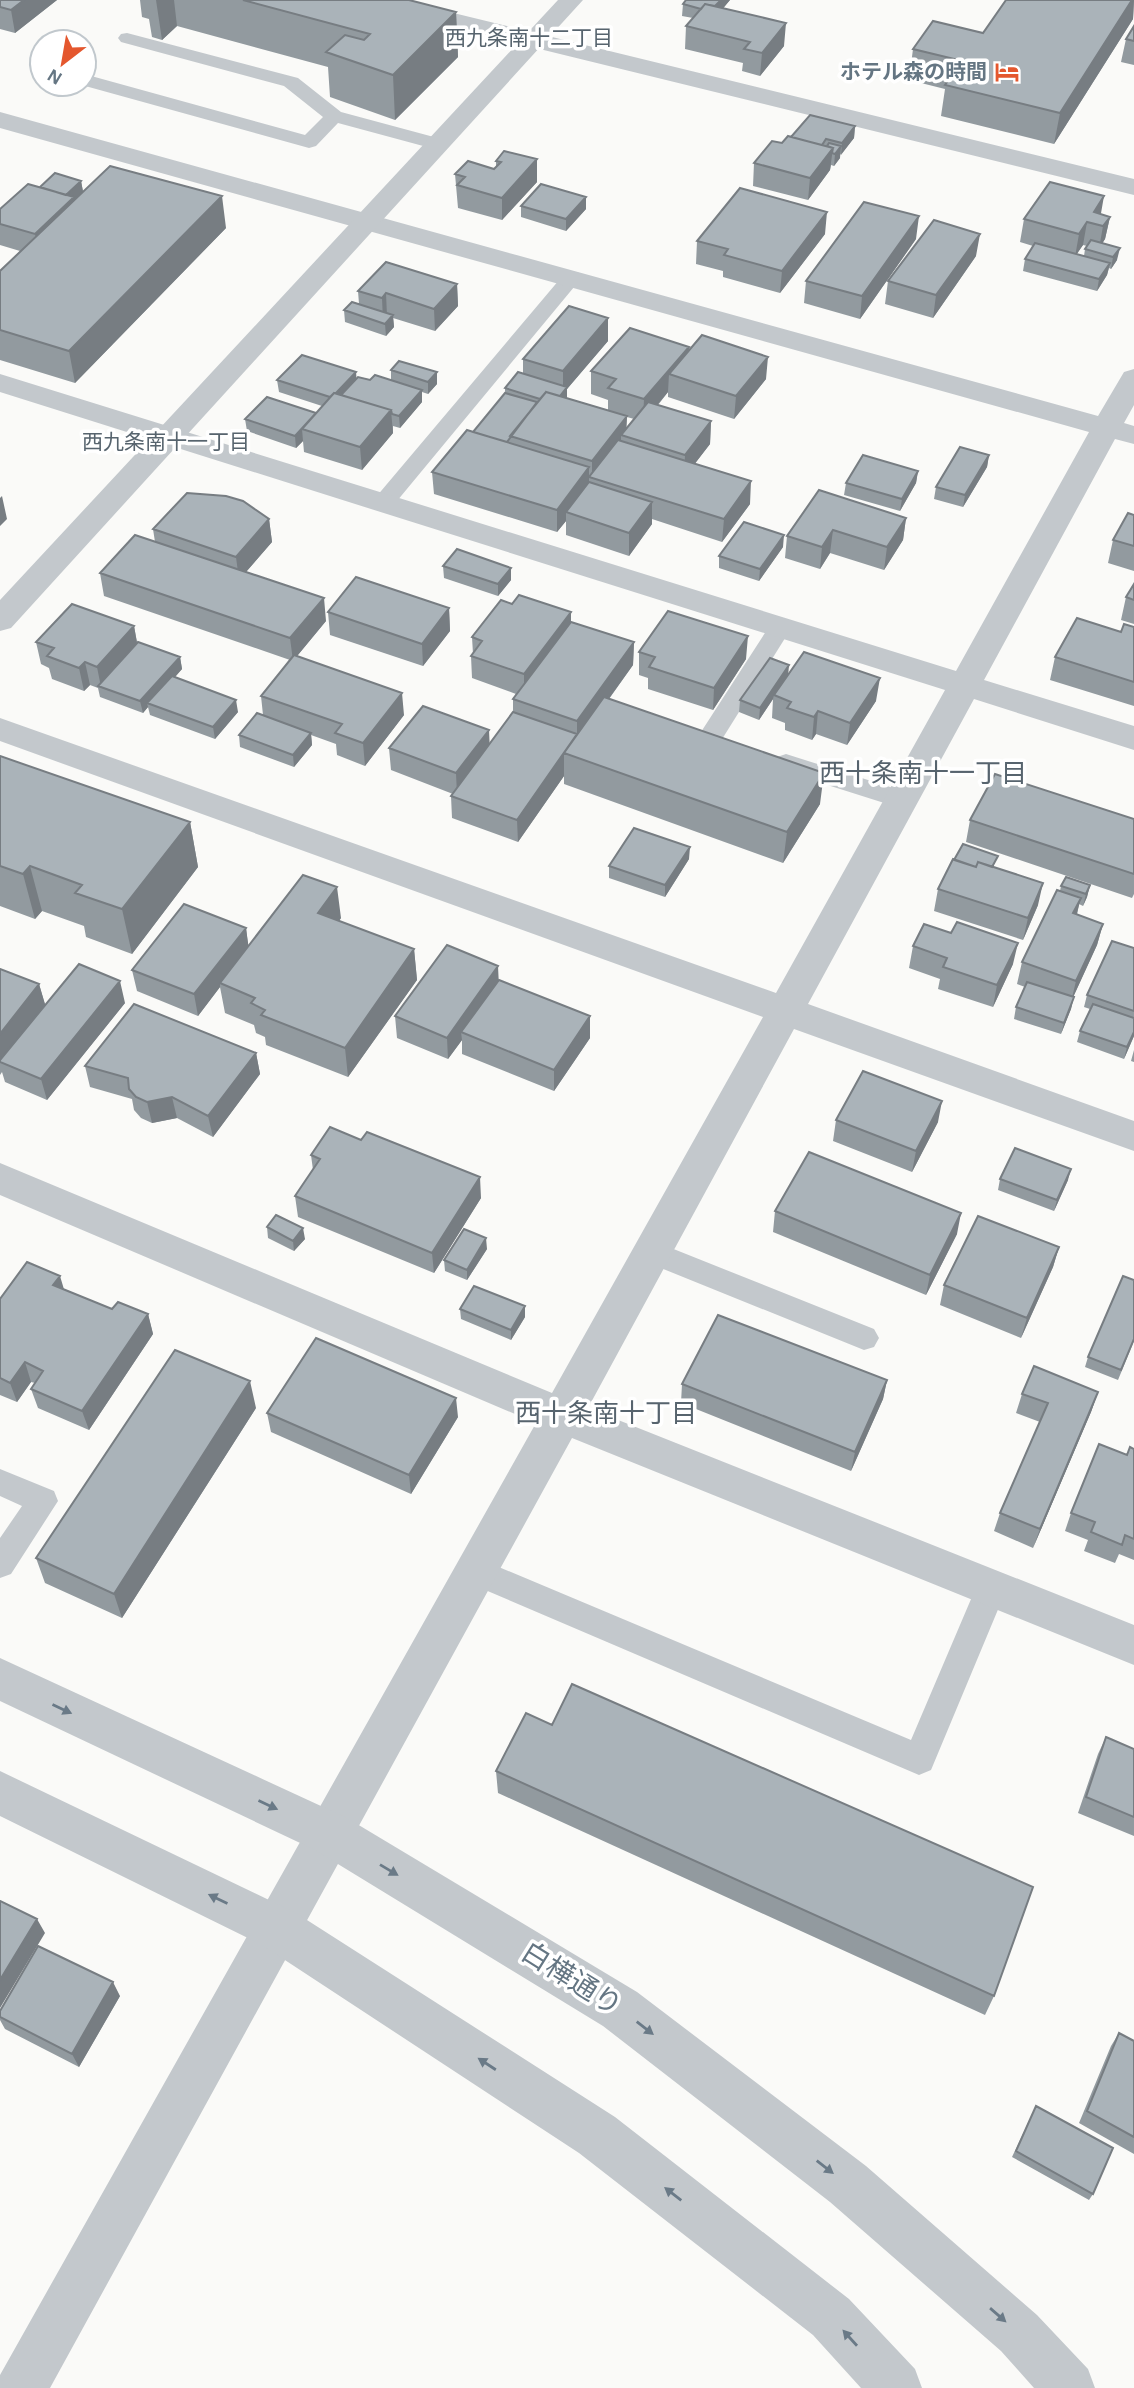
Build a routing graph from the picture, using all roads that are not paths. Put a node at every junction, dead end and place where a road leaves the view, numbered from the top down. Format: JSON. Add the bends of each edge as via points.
{"nodes":[{"id":1,"x":370,"y":0,"type":"edge"},
{"id":2,"x":571,"y":0,"type":"edge"},
{"id":3,"x":127,"y":38,"type":"dead end"},
{"id":4,"x":534,"y":41,"type":"junction"},
{"id":5,"x":98,"y":84,"type":"edge"},
{"id":6,"x":334,"y":116,"type":"junction"},
{"id":7,"x":0,"y":120,"type":"edge"},
{"id":8,"x":438,"y":144,"type":"junction"},
{"id":9,"x":1134,"y":187,"type":"edge"},
{"id":10,"x":366,"y":220,"type":"junction"},
{"id":11,"x":572,"y":278,"type":"junction"},
{"id":12,"x":1134,"y":377,"type":"edge"},
{"id":13,"x":0,"y":383,"type":"edge"},
{"id":14,"x":1121,"y":431,"type":"edge"},
{"id":15,"x":170,"y":434,"type":"junction"},
{"id":16,"x":384,"y":502,"type":"junction"},
{"id":17,"x":0,"y":620,"type":"edge"},
{"id":18,"x":780,"y":627,"type":"junction"},
{"id":19,"x":963,"y":685,"type":"junction"},
{"id":20,"x":0,"y":729,"type":"edge"},
{"id":21,"x":1134,"y":738,"type":"edge"},
{"id":22,"x":736,"y":746,"type":"edge"},
{"id":23,"x":761,"y":754,"type":"edge"},
{"id":24,"x":900,"y":799,"type":"junction"},
{"id":25,"x":784,"y":1013,"type":"junction"},
{"id":26,"x":1134,"y":1136,"type":"edge"},
{"id":27,"x":0,"y":1178,"type":"edge"},
{"id":28,"x":651,"y":1252,"type":"junction"},
{"id":29,"x":864,"y":1338,"type":"dead end"},
{"id":30,"x":560,"y":1415,"type":"junction"},
{"id":31,"x":0,"y":1482,"type":"edge"},
{"id":32,"x":0,"y":1564,"type":"edge"},
{"id":33,"x":475,"y":1571,"type":"junction"},
{"id":34,"x":992,"y":1588,"type":"junction"},
{"id":35,"x":1134,"y":1646,"type":"edge"},
{"id":36,"x":0,"y":1679,"type":"edge"},
{"id":37,"x":0,"y":1793,"type":"edge"},
{"id":38,"x":331,"y":1834,"type":"junction"},
{"id":39,"x":279,"y":1929,"type":"junction"},
{"id":40,"x":21,"y":2388,"type":"edge"},
{"id":41,"x":896,"y":2388,"type":"edge"},
{"id":42,"x":1069,"y":2388,"type":"edge"}],
"edges":[{"from":1,"to":4,"type":"street"},
{"from":2,"to":4,"type":"street"},
{"from":3,"to":6,"type":"lane","via":[[291,82]]},
{"from":4,"to":8,"type":"street"},
{"from":4,"to":9,"type":"street"},
{"from":5,"to":6,"type":"lane","via":[[309,142]]},
{"from":6,"to":8,"type":"lane"},
{"from":7,"to":10,"type":"street"},
{"from":8,"to":10,"type":"street"},
{"from":10,"to":11,"type":"street"},
{"from":10,"to":15,"type":"street"},
{"from":11,"to":14,"type":"street"},
{"from":11,"to":16,"type":"lane"},
{"from":12,"to":14,"type":"street"},
{"from":13,"to":15,"type":"street"},
{"from":14,"to":19,"type":"street"},
{"from":15,"to":16,"type":"street"},
{"from":15,"to":17,"type":"street"},
{"from":16,"to":18,"type":"street"},
{"from":18,"to":19,"type":"street"},
{"from":18,"to":22,"type":"lane","via":[[699,735]]},
{"from":19,"to":21,"type":"street"},
{"from":19,"to":24,"type":"street"},
{"from":20,"to":25,"type":"street"},
{"from":23,"to":24,"type":"lane"},
{"from":24,"to":25,"type":"street"},
{"from":25,"to":26,"type":"street"},
{"from":25,"to":28,"type":"street"},
{"from":27,"to":30,"type":"street"},
{"from":28,"to":29,"type":"lane"},
{"from":28,"to":30,"type":"street"},
{"from":30,"to":33,"type":"street"},
{"from":30,"to":34,"type":"street"},
{"from":31,"to":32,"type":"lane","via":[[43,1501]]},
{"from":33,"to":34,"type":"lane","via":[[919,1759]]},
{"from":33,"to":38,"type":"street"},
{"from":34,"to":35,"type":"street"},
{"from":36,"to":38,"type":"street","name":"白樺通り","one_way":true},
{"from":39,"to":37,"type":"street","one_way":true},
{"from":38,"to":39,"type":"street"},
{"from":38,"to":42,"type":"street","name":"白樺通り","one_way":true,"via":[[620,2008],[858,2193],[1019,2333]]},
{"from":39,"to":40,"type":"street"},
{"from":41,"to":39,"type":"street","one_way":true,"via":[[831,2317],[597,2135]]}]}
